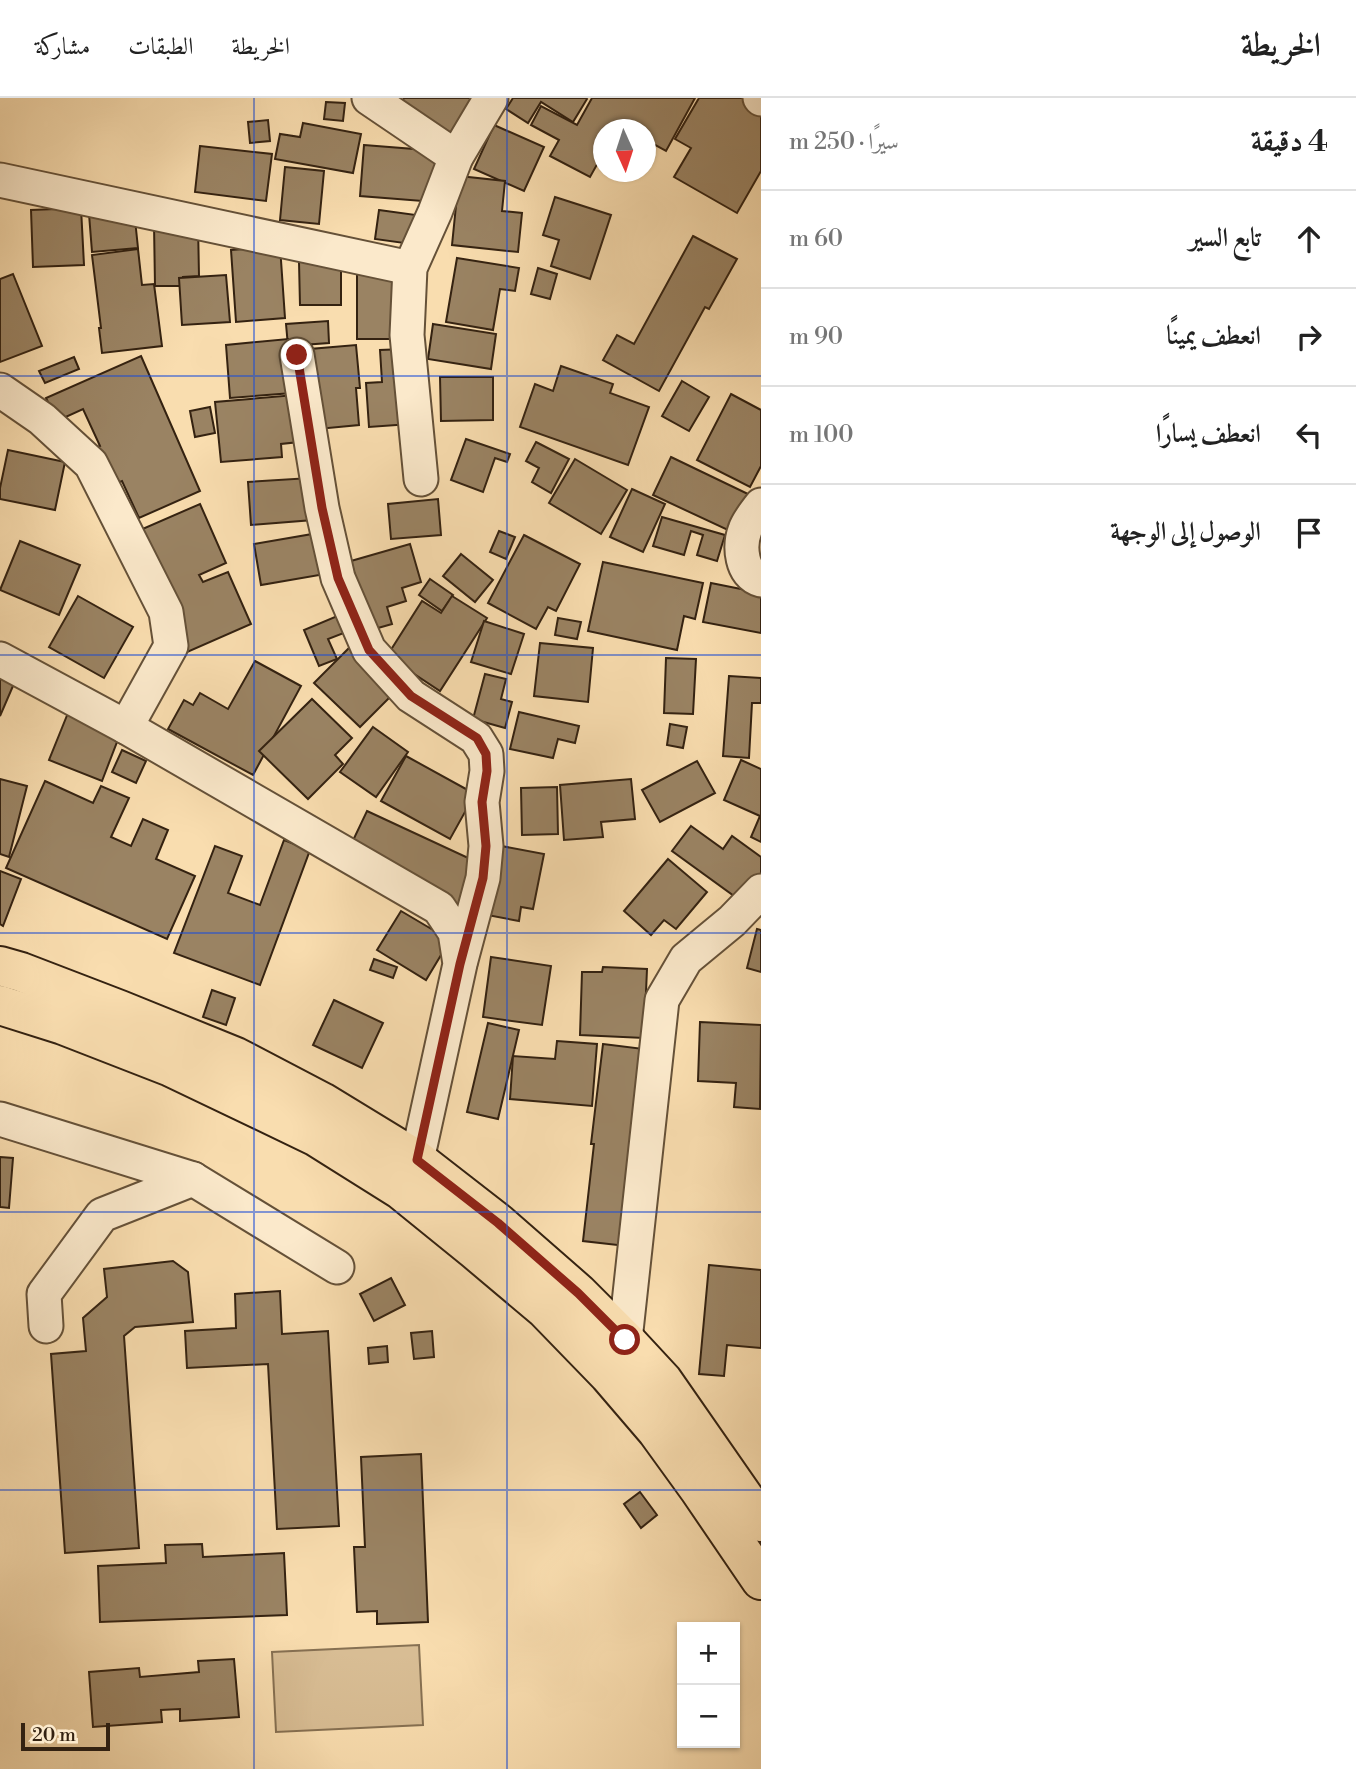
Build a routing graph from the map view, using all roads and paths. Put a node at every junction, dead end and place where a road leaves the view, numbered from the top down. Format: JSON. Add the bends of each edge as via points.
{"nodes":[{"id":1,"x":369,"y":98,"type":"edge"},
{"id":2,"x":491,"y":98,"type":"edge"},
{"id":3,"x":456,"y":156,"type":"junction"},
{"id":4,"x":0,"y":180,"type":"edge"},
{"id":5,"x":410,"y":268,"type":"junction"},
{"id":6,"x":297,"y":355,"type":"dead end"},
{"id":7,"x":0,"y":390,"type":"edge"},
{"id":8,"x":421,"y":479,"type":"dead end"},
{"id":9,"x":761,"y":505,"type":"edge"},
{"id":10,"x":761,"y":580,"type":"edge"},
{"id":11,"x":0,"y":659,"type":"edge"},
{"id":12,"x":126,"y":727,"type":"junction"},
{"id":13,"x":761,"y":891,"type":"edge"},
{"id":14,"x":460,"y":964,"type":"junction"},
{"id":15,"x":0,"y":966,"type":"edge"},
{"id":16,"x":0,"y":1005,"type":"edge"},
{"id":17,"x":0,"y":1119,"type":"edge"},
{"id":18,"x":417,"y":1160,"type":"junction"},
{"id":19,"x":193,"y":1179,"type":"junction"},
{"id":20,"x":337,"y":1267,"type":"dead end"},
{"id":21,"x":46,"y":1326,"type":"dead end"},
{"id":22,"x":625,"y":1340,"type":"junction"},
{"id":23,"x":761,"y":1522,"type":"edge"},
{"id":24,"x":761,"y":1580,"type":"edge"}],
"edges":[{"from":1,"to":3,"type":"street"},
{"from":2,"to":3,"type":"street"},
{"from":3,"to":5,"type":"street"},
{"from":4,"to":5,"type":"street"},
{"from":5,"to":8,"type":"street","via":[[407,335]]},
{"from":6,"to":14,"type":"street","via":[[338,578],[369,650],[411,696],[477,738],[486,754],[483,878]]},
{"from":7,"to":12,"type":"street","via":[[42,419],[91,464],[166,612],[171,646]]},
{"from":9,"to":10,"type":"street","via":[[745,529],[742,546],[745,566]]},
{"from":11,"to":12,"type":"street"},
{"from":12,"to":14,"type":"street","via":[[439,908],[455,932]]},
{"from":13,"to":22,"type":"street","via":[[685,959],[662,1000]]},
{"from":14,"to":18,"type":"street"},
{"from":15,"to":18,"type":"main road","via":[[236,1057]]},
{"from":16,"to":24,"type":"main road","via":[[170,1067],[315,1136],[401,1190],[545,1309],[609,1375],[657,1431]]},
{"from":17,"to":19,"type":"street"},
{"from":18,"to":22,"type":"main road","via":[[498,1223]]},
{"from":19,"to":20,"type":"street"},
{"from":19,"to":21,"type":"street","via":[[102,1215],[44,1294]]},
{"from":22,"to":23,"type":"main road","via":[[663,1381]]}]}
